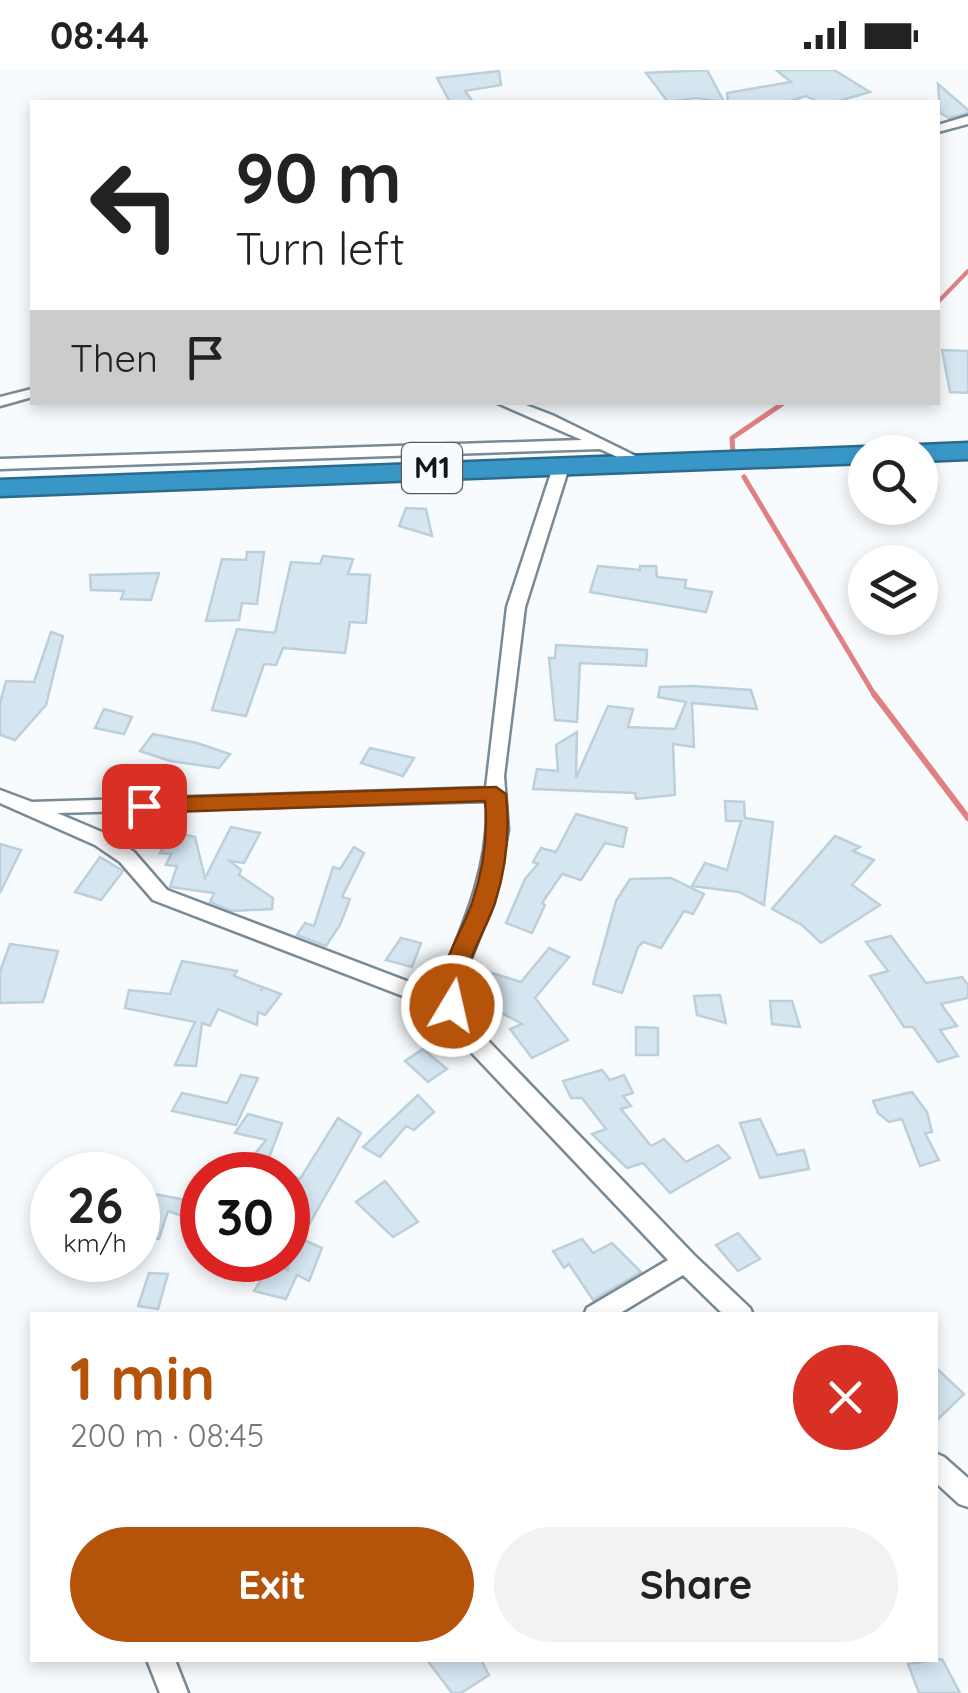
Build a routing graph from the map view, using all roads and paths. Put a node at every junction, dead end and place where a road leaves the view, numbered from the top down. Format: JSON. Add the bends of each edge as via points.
{"nodes":[{"id":1,"x":968,"y":120,"type":"edge"},
{"id":2,"x":940,"y":128,"type":"edge"},
{"id":3,"x":30,"y":394,"type":"edge"},
{"id":4,"x":0,"y":402,"type":"edge"},
{"id":5,"x":509,"y":405,"type":"edge"},
{"id":6,"x":604,"y":444,"type":"junction"},
{"id":7,"x":968,"y":451,"type":"edge"},
{"id":8,"x":938,"y":452,"type":"edge"},
{"id":9,"x":848,"y":457,"type":"edge"},
{"id":10,"x":642,"y":463,"type":"junction"},
{"id":11,"x":0,"y":464,"type":"edge"},
{"id":12,"x":562,"y":464,"type":"junction"},
{"id":13,"x":0,"y":488,"type":"edge"},
{"id":14,"x":496,"y":794,"type":"junction"},
{"id":15,"x":0,"y":796,"type":"edge"},
{"id":16,"x":30,"y":808,"type":"junction"},
{"id":17,"x":452,"y":1006,"type":"junction"},
{"id":18,"x":684,"y":1262,"type":"junction"},
{"id":19,"x":601,"y":1312,"type":"edge"},
{"id":20,"x":738,"y":1312,"type":"edge"},
{"id":21,"x":938,"y":1468,"type":"edge"},
{"id":22,"x":968,"y":1495,"type":"edge"},
{"id":23,"x":162,"y":1662,"type":"edge"},
{"id":24,"x":174,"y":1693,"type":"edge"}],
"edges":[{"from":1,"to":2,"type":"street"},
{"from":3,"to":4,"type":"street"},
{"from":5,"to":6,"type":"street"},
{"from":6,"to":10,"type":"street"},
{"from":6,"to":11,"type":"street"},
{"from":7,"to":8,"type":"highway"},
{"from":9,"to":10,"type":"highway","number":"M1"},
{"from":10,"to":12,"type":"highway","number":"M1"},
{"from":12,"to":13,"type":"highway","number":"M1"},
{"from":12,"to":14,"type":"street","via":[[516,607]]},
{"from":14,"to":16,"type":"street"},
{"from":14,"to":17,"type":"street","via":[[498,830],[486,889],[449,986]]},
{"from":15,"to":16,"type":"street"},
{"from":16,"to":17,"type":"street","via":[[115,848],[160,895]]},
{"from":17,"to":18,"type":"street","via":[[462,1028]]},
{"from":18,"to":19,"type":"street"},
{"from":18,"to":20,"type":"street"},
{"from":21,"to":22,"type":"street"},
{"from":23,"to":24,"type":"street"}]}
